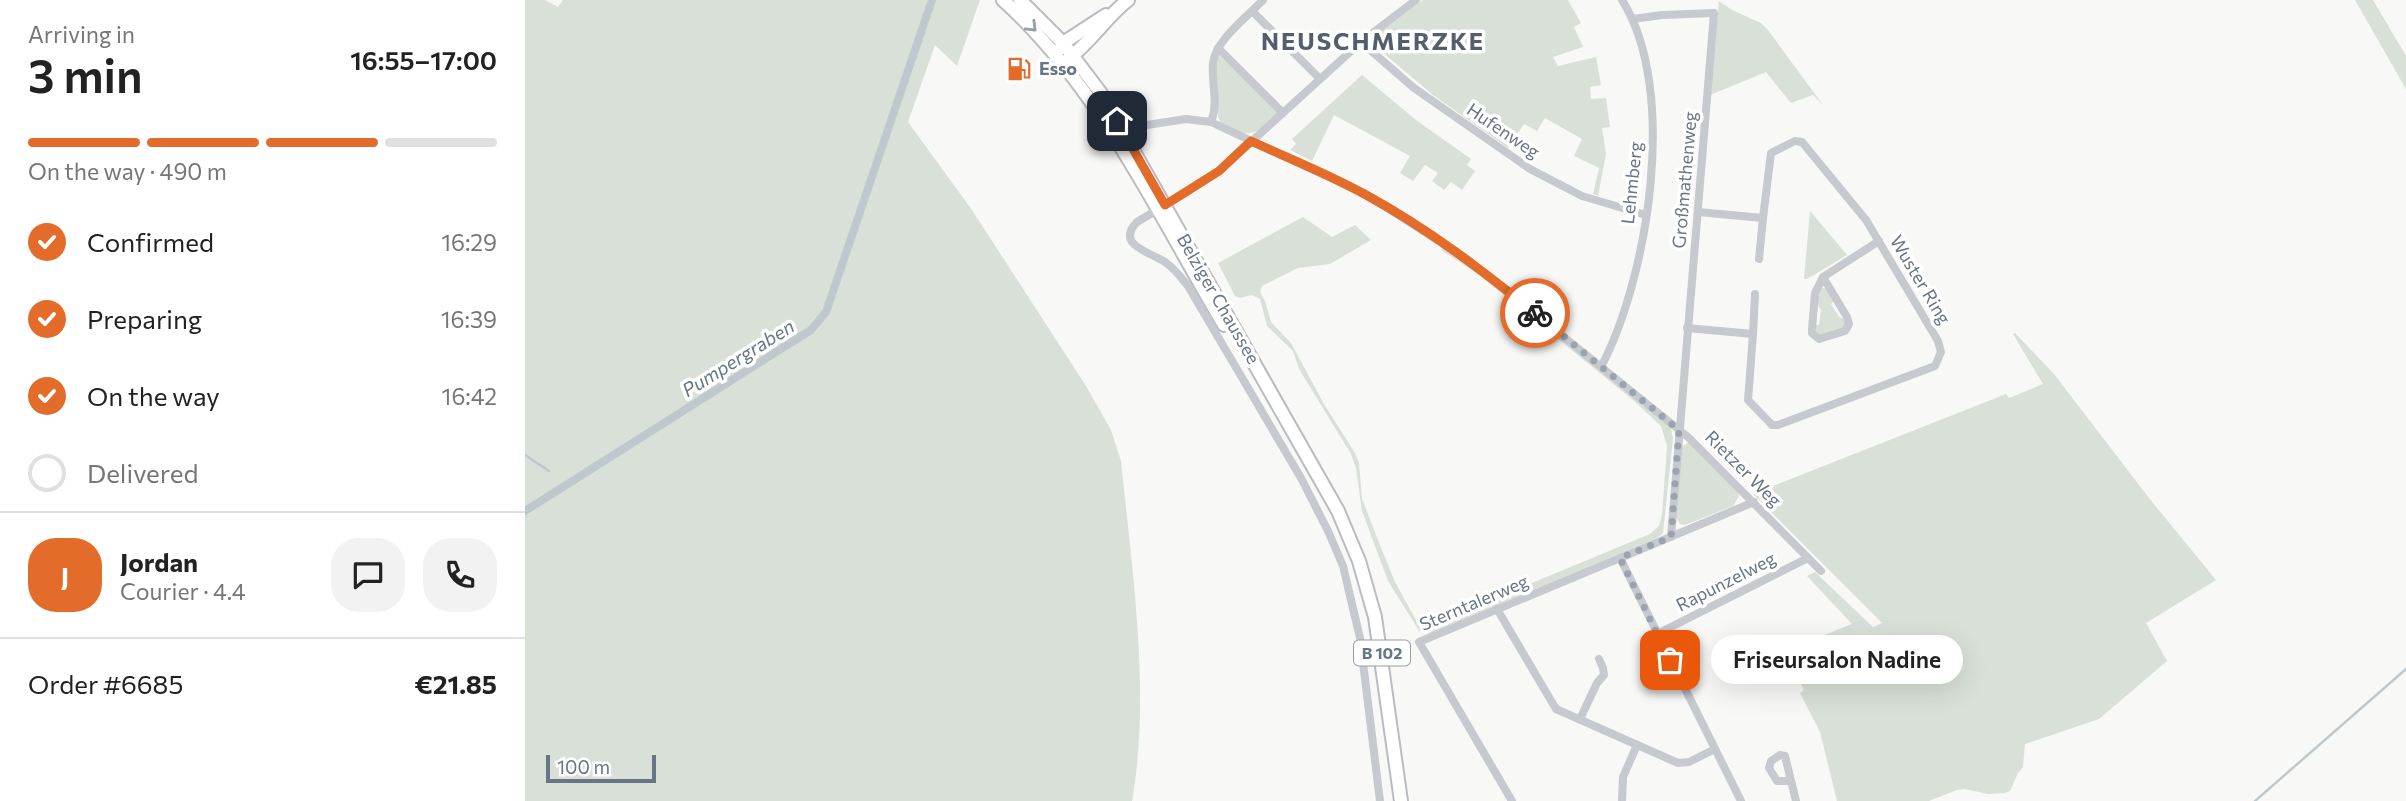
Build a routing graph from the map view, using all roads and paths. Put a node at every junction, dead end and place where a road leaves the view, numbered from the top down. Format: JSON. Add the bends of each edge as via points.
{"nodes":[{"id":1,"x":1003,"y":0,"type":"edge"},
{"id":2,"x":1020,"y":0,"type":"edge"},
{"id":3,"x":1128,"y":0,"type":"edge"},
{"id":4,"x":1263,"y":0,"type":"edge"},
{"id":5,"x":1416,"y":0,"type":"edge"},
{"id":6,"x":1622,"y":0,"type":"edge"},
{"id":7,"x":1113,"y":11,"type":"junction"},
{"id":8,"x":1252,"y":11,"type":"junction"},
{"id":9,"x":1633,"y":19,"type":"junction"},
{"id":10,"x":1361,"y":42,"type":"junction"},
{"id":11,"x":1063,"y":43,"type":"junction"},
{"id":12,"x":1218,"y":48,"type":"junction"},
{"id":13,"x":1064,"y":58,"type":"junction"},
{"id":14,"x":1320,"y":79,"type":"junction"},
{"id":15,"x":1283,"y":113,"type":"junction"},
{"id":16,"x":1211,"y":122,"type":"junction"},
{"id":17,"x":1134,"y":127,"type":"dead end"},
{"id":18,"x":1251,"y":141,"type":"junction"},
{"id":19,"x":1161,"y":208,"type":"junction"},
{"id":20,"x":1698,"y":212,"type":"junction"},
{"id":21,"x":1646,"y":215,"type":"junction"},
{"id":22,"x":1763,"y":218,"type":"junction"},
{"id":23,"x":1879,"y":241,"type":"junction"},
{"id":24,"x":1759,"y":259,"type":"dead end"},
{"id":25,"x":1823,"y":277,"type":"junction"},
{"id":26,"x":1755,"y":294,"type":"dead end"},
{"id":27,"x":1688,"y":328,"type":"junction"},
{"id":28,"x":1753,"y":334,"type":"junction"},
{"id":29,"x":1601,"y":367,"type":"junction"},
{"id":30,"x":1679,"y":430,"type":"junction"},
{"id":31,"x":1754,"y":502,"type":"junction"},
{"id":32,"x":1671,"y":537,"type":"junction"},
{"id":33,"x":1620,"y":558,"type":"junction"},
{"id":34,"x":1808,"y":558,"type":"junction"},
{"id":35,"x":1821,"y":571,"type":"dead end"},
{"id":36,"x":1497,"y":610,"type":"junction"},
{"id":37,"x":1657,"y":634,"type":"junction"},
{"id":38,"x":1599,"y":659,"type":"dead end"},
{"id":39,"x":1580,"y":719,"type":"junction"},
{"id":40,"x":1637,"y":745,"type":"junction"},
{"id":41,"x":1715,"y":749,"type":"junction"},
{"id":42,"x":1791,"y":781,"type":"dead end"},
{"id":43,"x":1380,"y":801,"type":"edge"},
{"id":44,"x":1401,"y":801,"type":"edge"},
{"id":45,"x":1511,"y":801,"type":"edge"},
{"id":46,"x":1622,"y":801,"type":"edge"},
{"id":47,"x":1741,"y":801,"type":"edge"},
{"id":48,"x":1796,"y":801,"type":"edge"}],
"edges":[{"from":1,"to":13,"type":"main road","name":"Belziger Chaussee","one_way":true},
{"from":2,"to":11,"type":"main road"},
{"from":3,"to":7,"type":"main road"},
{"from":4,"to":8,"type":"street"},
{"from":5,"to":10,"type":"street"},
{"from":6,"to":9,"type":"street","name":"Lehmberg"},
{"from":7,"to":11,"type":"main road"},
{"from":7,"to":13,"type":"main road"},
{"from":8,"to":12,"type":"street"},
{"from":8,"to":14,"type":"street"},
{"from":9,"to":20,"type":"street","name":"Großmathenweg","via":[[1714,13]]},
{"from":9,"to":21,"type":"street","name":"Lehmberg","via":[[1643,52],[1651,112]]},
{"from":10,"to":14,"type":"street"},
{"from":10,"to":21,"type":"street","name":"Hufenweg","via":[[1423,95],[1530,169],[1582,196]]},
{"from":11,"to":13,"type":"main road"},
{"from":12,"to":15,"type":"street"},
{"from":12,"to":16,"type":"street","via":[[1213,60]]},
{"from":13,"to":19,"type":"main road","name":"Belziger Chaussee","number":"B 102"},
{"from":14,"to":15,"type":"street"},
{"from":15,"to":18,"type":"street"},
{"from":16,"to":17,"type":"street","name":"Rietzer Weg","via":[[1186,119]]},
{"from":16,"to":18,"type":"street","name":"Rietzer Weg"},
{"from":18,"to":19,"type":"street","via":[[1219,171]]},
{"from":18,"to":29,"type":"street","name":"Rietzer Weg","via":[[1349,186],[1405,218],[1476,266]]},
{"from":19,"to":43,"type":"street","via":[[1133,226],[1132,243],[1168,264],[1188,286],[1301,478],[1343,566],[1359,629]]},
{"from":19,"to":44,"type":"main road","name":"Belziger Chaussee","number":"B 102","via":[[1338,511],[1359,561],[1377,626]]},
{"from":20,"to":22,"type":"street"},
{"from":20,"to":27,"type":"street","name":"Großmathenweg"},
{"from":21,"to":29,"type":"street","name":"Lehmberg","via":[[1628,301]]},
{"from":22,"to":23,"type":"street","name":"Wuster Ring","via":[[1771,153],[1800,141]]},
{"from":22,"to":24,"type":"street","name":"Wuster Ring"},
{"from":23,"to":25,"type":"street"},
{"from":23,"to":28,"type":"street","name":"Wuster Ring","via":[[1938,341],[1941,352],[1935,366],[1772,425],[1748,400]]},
{"from":25,"to":25,"type":"street","via":[[1849,324],[1845,331],[1819,339],[1812,329],[1815,293]]},
{"from":26,"to":28,"type":"street","name":"Wuster Ring"},
{"from":27,"to":28,"type":"street"},
{"from":27,"to":30,"type":"street","name":"Großmathenweg"},
{"from":29,"to":30,"type":"street","name":"Rietzer Weg"},
{"from":30,"to":31,"type":"street","name":"Rietzer Weg"},
{"from":30,"to":32,"type":"street"},
{"from":31,"to":32,"type":"street","name":"Sterntalerweg"},
{"from":31,"to":34,"type":"street","name":"Rietzer Weg"},
{"from":32,"to":33,"type":"street","name":"Sterntalerweg"},
{"from":33,"to":36,"type":"street","name":"Sterntalerweg"},
{"from":33,"to":37,"type":"street"},
{"from":34,"to":35,"type":"street","name":"Rietzer Weg"},
{"from":34,"to":37,"type":"street","name":"Rapunzelweg"},
{"from":36,"to":39,"type":"street","via":[[1553,706]]},
{"from":36,"to":45,"type":"street","name":"Sterntalerweg","via":[[1419,642]]},
{"from":37,"to":41,"type":"street"},
{"from":38,"to":39,"type":"street","via":[[1604,675]]},
{"from":39,"to":40,"type":"street"},
{"from":40,"to":41,"type":"street","via":[[1681,763]]},
{"from":40,"to":46,"type":"street","via":[[1623,777]]},
{"from":41,"to":47,"type":"street"},
{"from":42,"to":48,"type":"street"}]}
